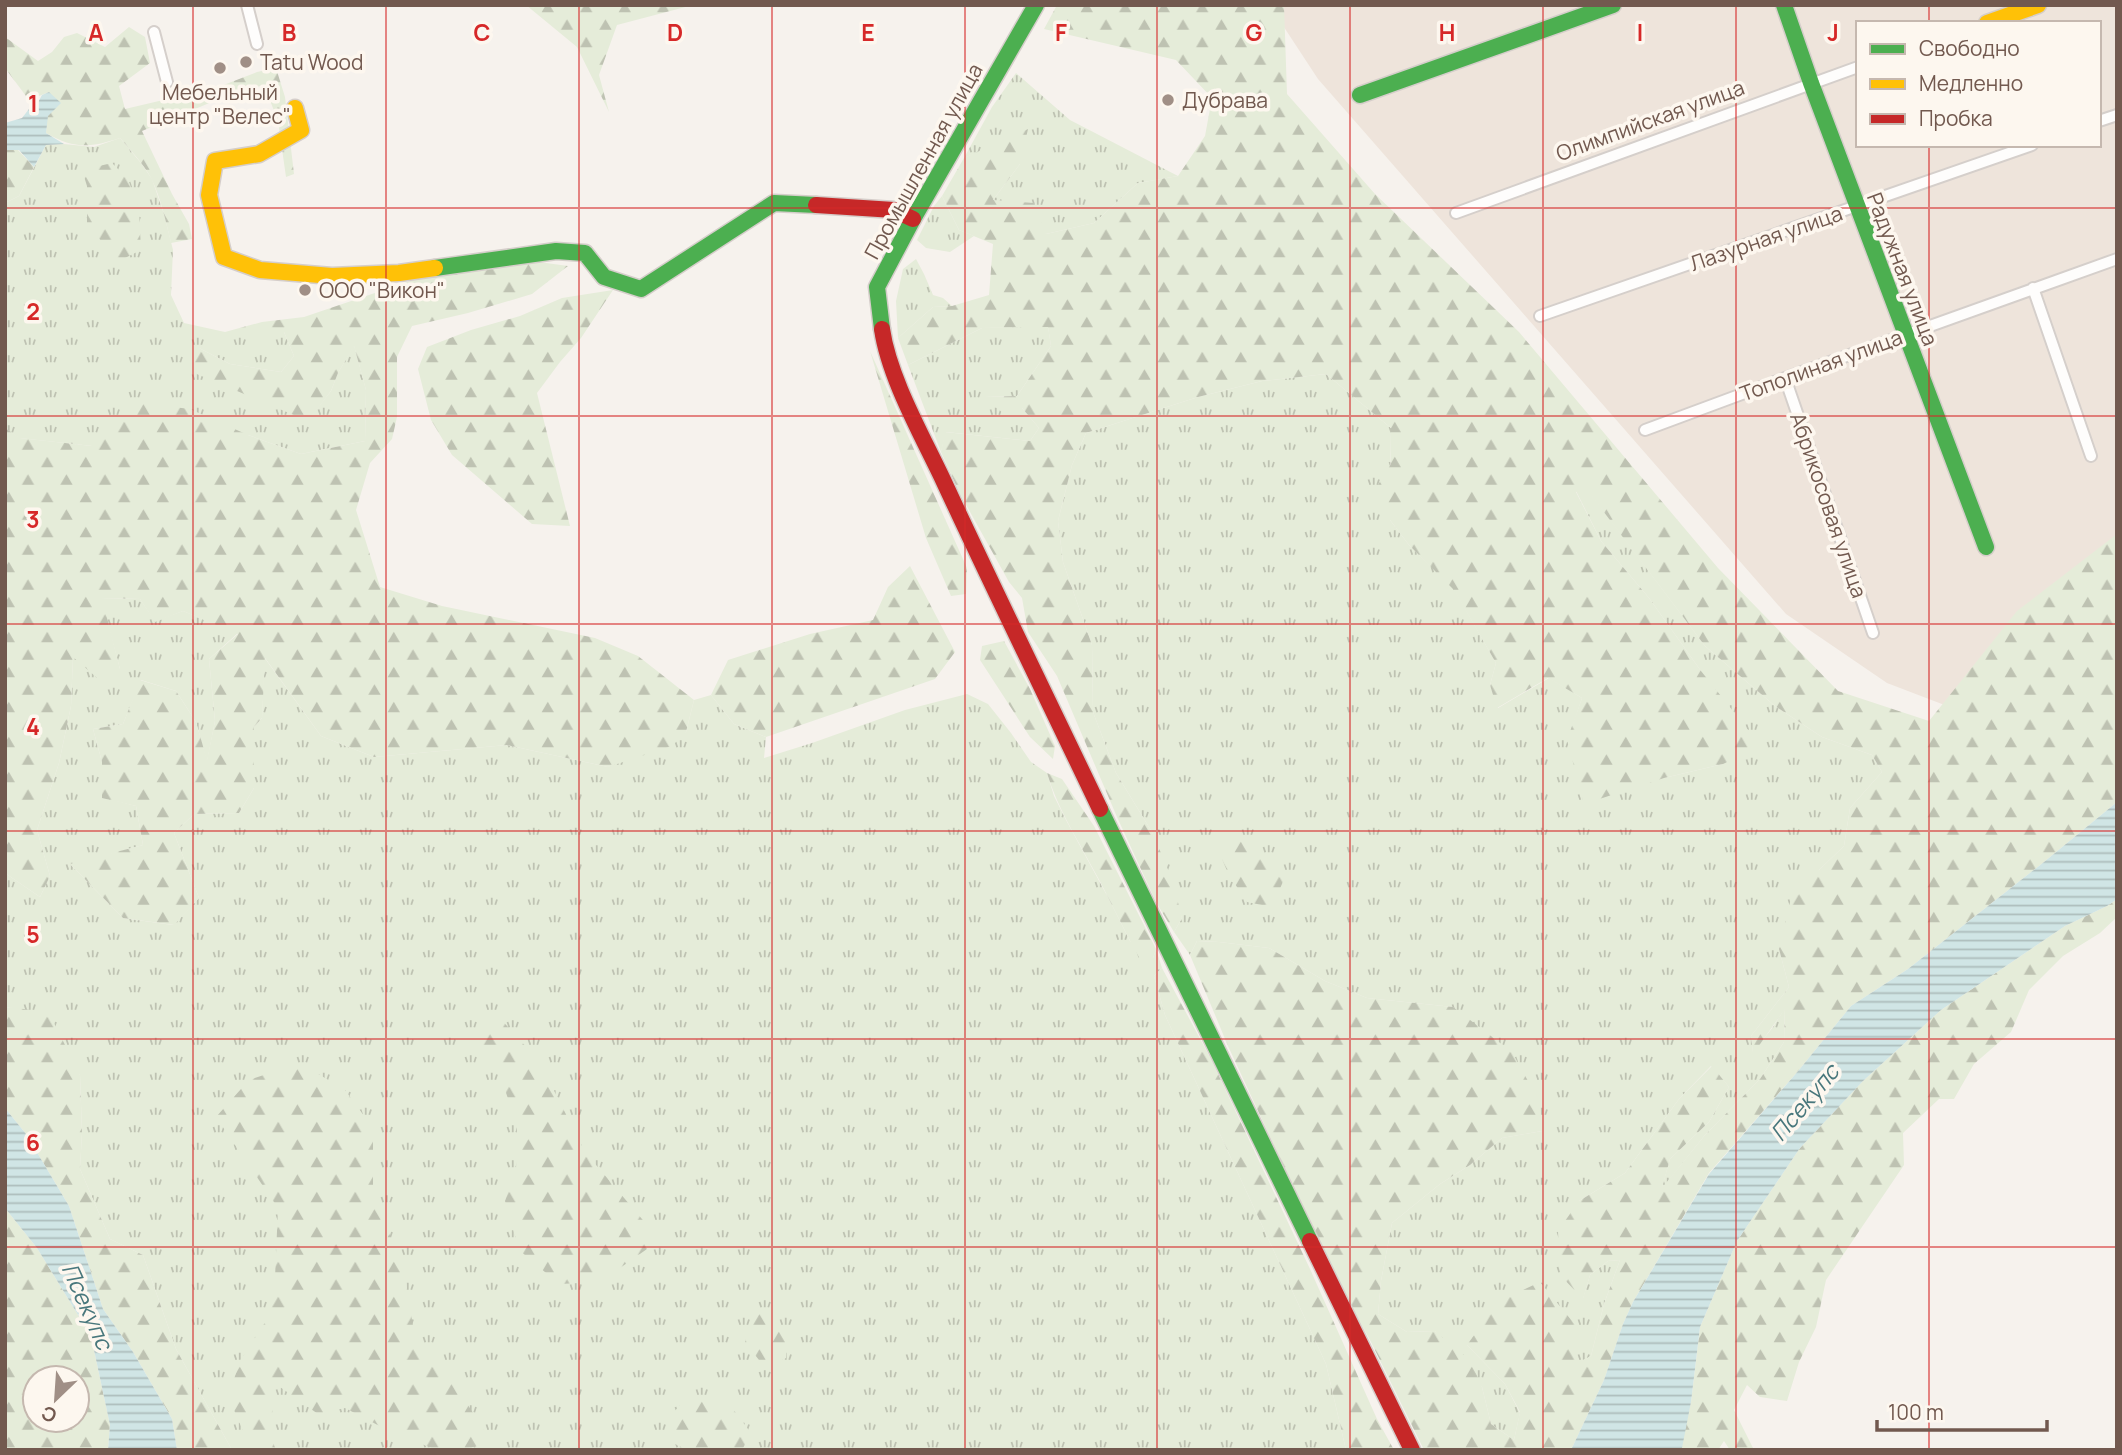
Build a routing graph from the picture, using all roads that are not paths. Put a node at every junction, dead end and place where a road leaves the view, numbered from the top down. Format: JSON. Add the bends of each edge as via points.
{"nodes":[{"id":1,"x":247,"y":5,"type":"edge"},
{"id":2,"x":1035,"y":5,"type":"edge"},
{"id":3,"x":1613,"y":5,"type":"edge"},
{"id":4,"x":1784,"y":5,"type":"edge"},
{"id":5,"x":2038,"y":5,"type":"edge"},
{"id":6,"x":1993,"y":21,"type":"edge"},
{"id":7,"x":154,"y":32,"type":"dead end"},
{"id":8,"x":257,"y":44,"type":"dead end"},
{"id":9,"x":1856,"y":68,"type":"edge"},
{"id":10,"x":167,"y":82,"type":"dead end"},
{"id":11,"x":1811,"y":83,"type":"junction"},
{"id":12,"x":1360,"y":95,"type":"dead end"},
{"id":13,"x":295,"y":108,"type":"dead end"},
{"id":14,"x":2026,"y":147,"type":"edge"},
{"id":15,"x":1857,"y":207,"type":"junction"},
{"id":16,"x":1456,"y":213,"type":"dead end"},
{"id":17,"x":913,"y":219,"type":"junction"},
{"id":18,"x":2117,"y":259,"type":"edge"},
{"id":19,"x":2033,"y":288,"type":"junction"},
{"id":20,"x":1539,"y":316,"type":"dead end"},
{"id":21,"x":1905,"y":334,"type":"junction"},
{"id":22,"x":1784,"y":378,"type":"junction"},
{"id":23,"x":1645,"y":430,"type":"dead end"},
{"id":24,"x":2091,"y":456,"type":"dead end"},
{"id":25,"x":1986,"y":547,"type":"dead end"},
{"id":26,"x":1873,"y":633,"type":"dead end"},
{"id":27,"x":1412,"y":1450,"type":"edge"}],
"edges":[{"from":1,"to":8,"type":"street"},
{"from":2,"to":17,"type":"street","name":"Промышленная улица"},
{"from":3,"to":12,"type":"street"},
{"from":4,"to":11,"type":"street","name":"Радужная улица"},
{"from":5,"to":6,"type":"street"},
{"from":7,"to":10,"type":"street"},
{"from":9,"to":11,"type":"street","name":"Олимпийская улица"},
{"from":11,"to":15,"type":"street","name":"Радужная улица"},
{"from":11,"to":16,"type":"street","name":"Олимпийская улица"},
{"from":13,"to":17,"type":"street","via":[[301,130],[259,154],[215,161],[209,195],[224,257],[260,270],[332,276],[399,273],[556,251],[585,253],[604,277],[641,289],[774,204],[894,210]]},
{"from":14,"to":15,"type":"street","name":"Лазурная улица"},
{"from":15,"to":20,"type":"street","name":"Лазурная улица"},
{"from":15,"to":21,"type":"street","name":"Радужная улица"},
{"from":17,"to":27,"type":"street","name":"Промышленная улица","via":[[877,287],[884,341],[899,385]]},
{"from":18,"to":19,"type":"street","name":"Тополиная улица"},
{"from":19,"to":21,"type":"street","name":"Тополиная улица"},
{"from":19,"to":24,"type":"street"},
{"from":21,"to":22,"type":"street","name":"Тополиная улица"},
{"from":21,"to":25,"type":"street","name":"Радужная улица"},
{"from":22,"to":23,"type":"street","name":"Тополиная улица"},
{"from":22,"to":26,"type":"street","name":"Абрикосовая улица"}]}
